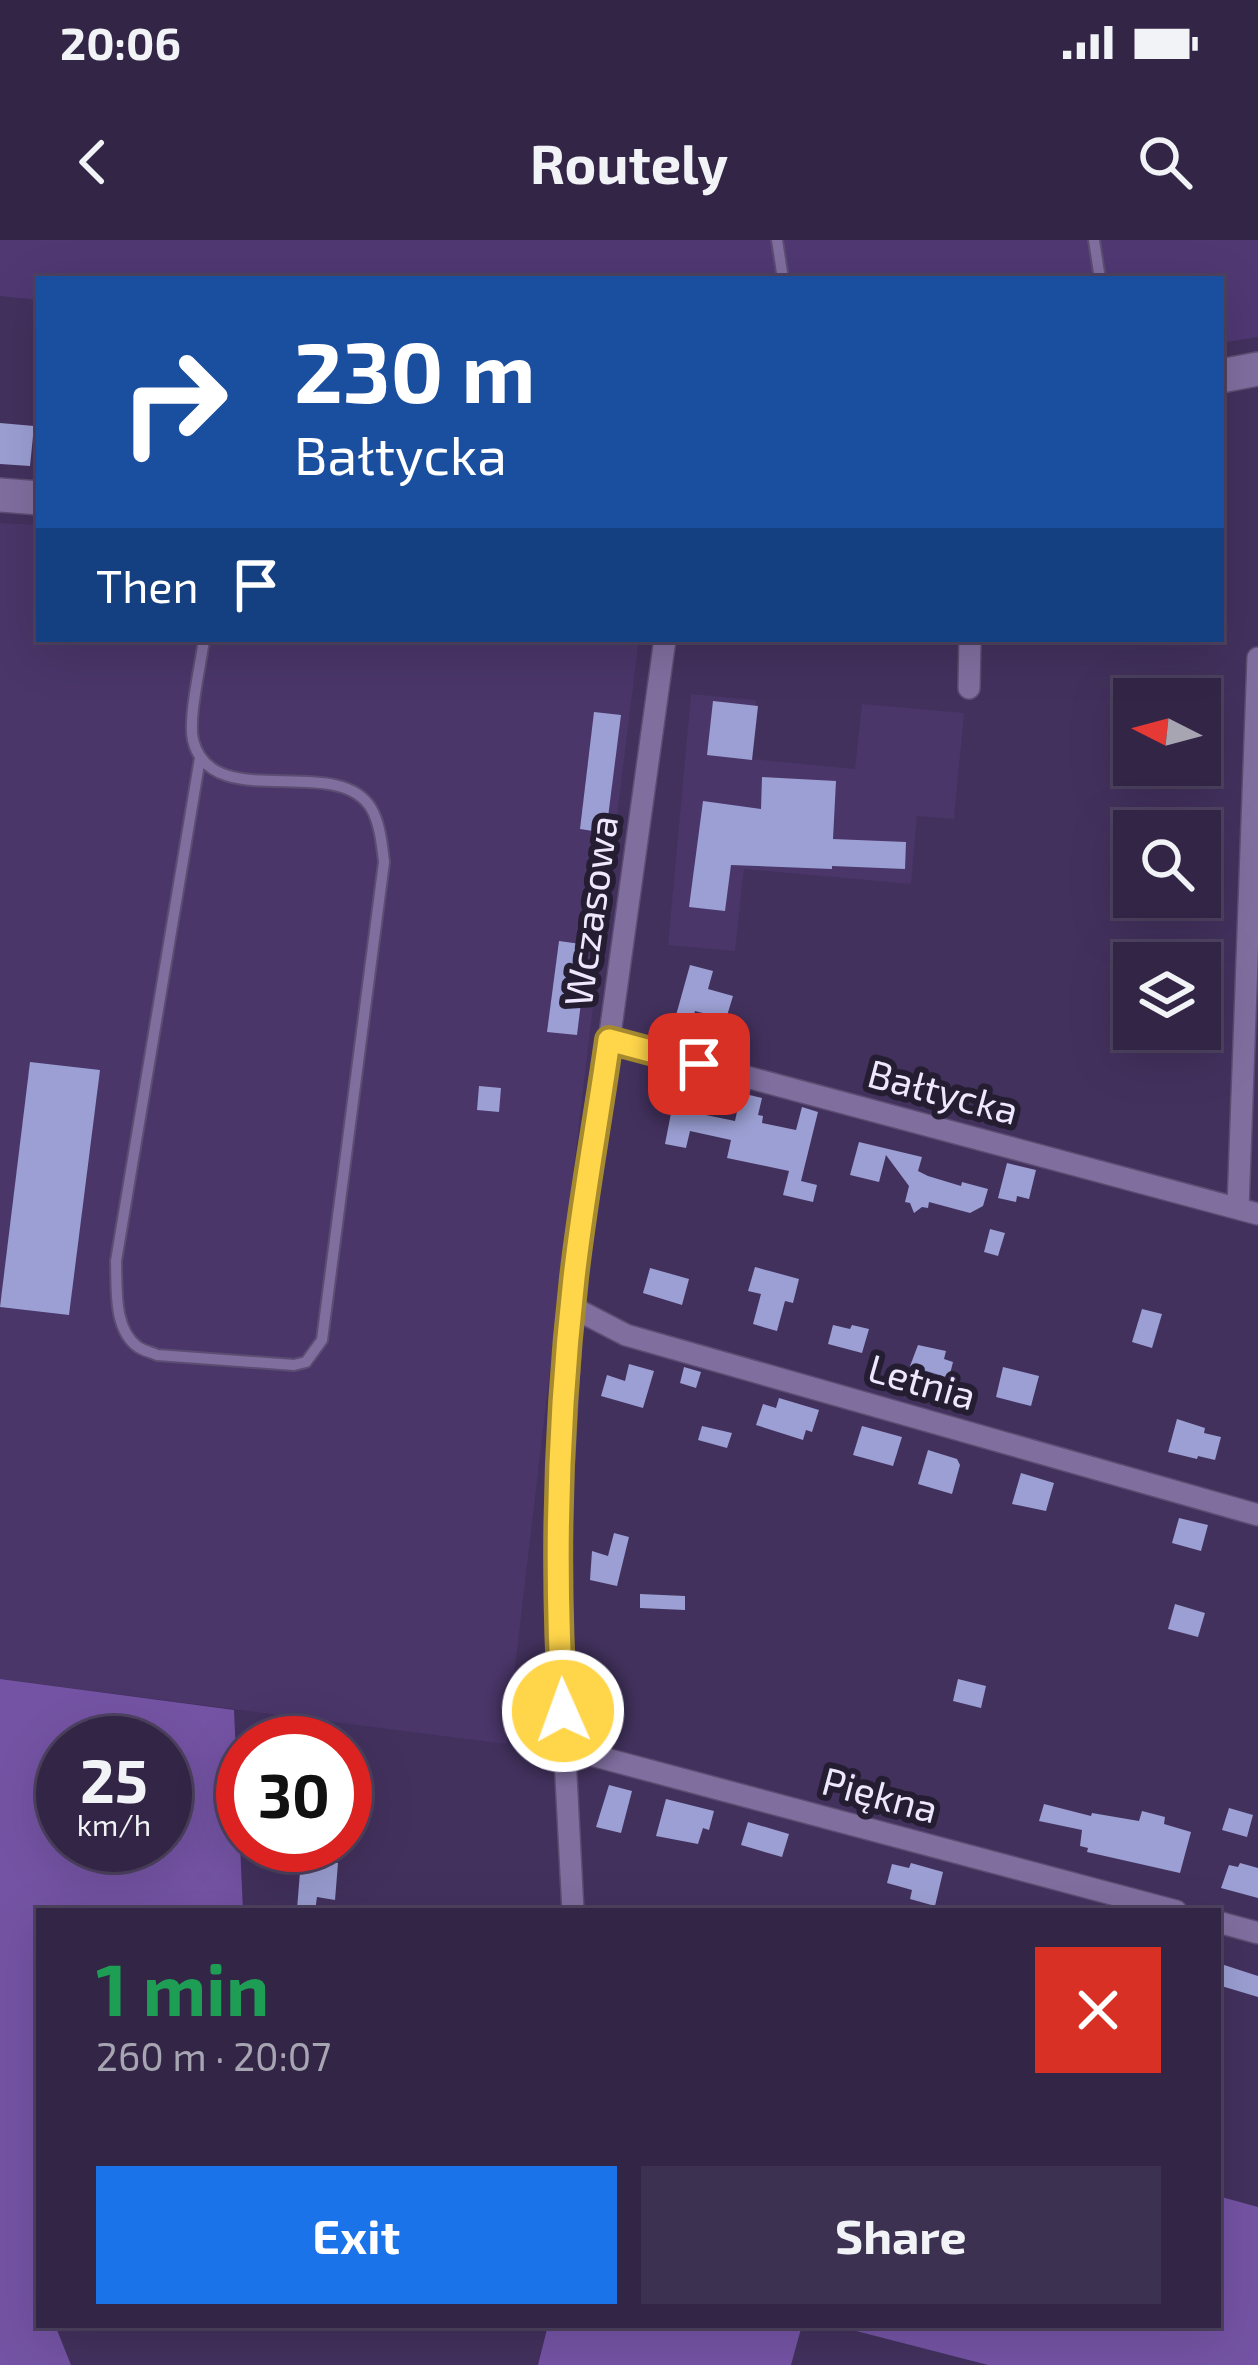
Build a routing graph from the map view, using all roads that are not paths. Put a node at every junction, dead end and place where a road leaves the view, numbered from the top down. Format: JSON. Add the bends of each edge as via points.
{"nodes":[{"id":1,"x":777,"y":240,"type":"edge"},
{"id":2,"x":1094,"y":240,"type":"edge"},
{"id":3,"x":783,"y":276,"type":"edge"},
{"id":4,"x":1100,"y":276,"type":"edge"},
{"id":5,"x":1258,"y":369,"type":"edge"},
{"id":6,"x":1224,"y":375,"type":"edge"},
{"id":7,"x":0,"y":495,"type":"edge"},
{"id":8,"x":36,"y":498,"type":"edge"},
{"id":9,"x":204,"y":642,"type":"edge"},
{"id":10,"x":665,"y":642,"type":"edge"},
{"id":11,"x":970,"y":642,"type":"edge"},
{"id":12,"x":1258,"y":658,"type":"edge"},
{"id":13,"x":969,"y":688,"type":"dead end"},
{"id":14,"x":200,"y":758,"type":"junction"},
{"id":15,"x":609,"y":1040,"type":"junction"},
{"id":16,"x":1248,"y":1211,"type":"edge"},
{"id":17,"x":572,"y":1307,"type":"junction"},
{"id":18,"x":1258,"y":1515,"type":"edge"},
{"id":19,"x":565,"y":1748,"type":"junction"},
{"id":20,"x":574,"y":1908,"type":"edge"},
{"id":21,"x":1165,"y":1908,"type":"edge"},
{"id":22,"x":1221,"y":1923,"type":"edge"},
{"id":23,"x":1258,"y":1933,"type":"edge"}],
"edges":[{"from":1,"to":3,"type":"lane"},
{"from":2,"to":4,"type":"lane"},
{"from":5,"to":6,"type":"street"},
{"from":7,"to":8,"type":"street"},
{"from":9,"to":14,"type":"lane","via":[[192,731]]},
{"from":10,"to":15,"type":"street","name":"Wczasowa"},
{"from":11,"to":13,"type":"street"},
{"from":12,"to":16,"type":"street"},
{"from":14,"to":14,"type":"lane","via":[[224,777],[325,783],[359,796],[372,809],[382,844],[322,1340],[294,1365],[157,1355],[136,1346],[117,1303],[116,1261]]},
{"from":15,"to":16,"type":"street","name":"Bałtycka"},
{"from":15,"to":17,"type":"street","name":"Wczasowa"},
{"from":17,"to":18,"type":"street","name":"Letnia","via":[[626,1335]]},
{"from":17,"to":19,"type":"street","name":"Wczasowa","via":[[559,1539]]},
{"from":19,"to":20,"type":"street","name":"Wczasowa"},
{"from":19,"to":21,"type":"street","name":"Piękna"},
{"from":22,"to":23,"type":"street"}]}
